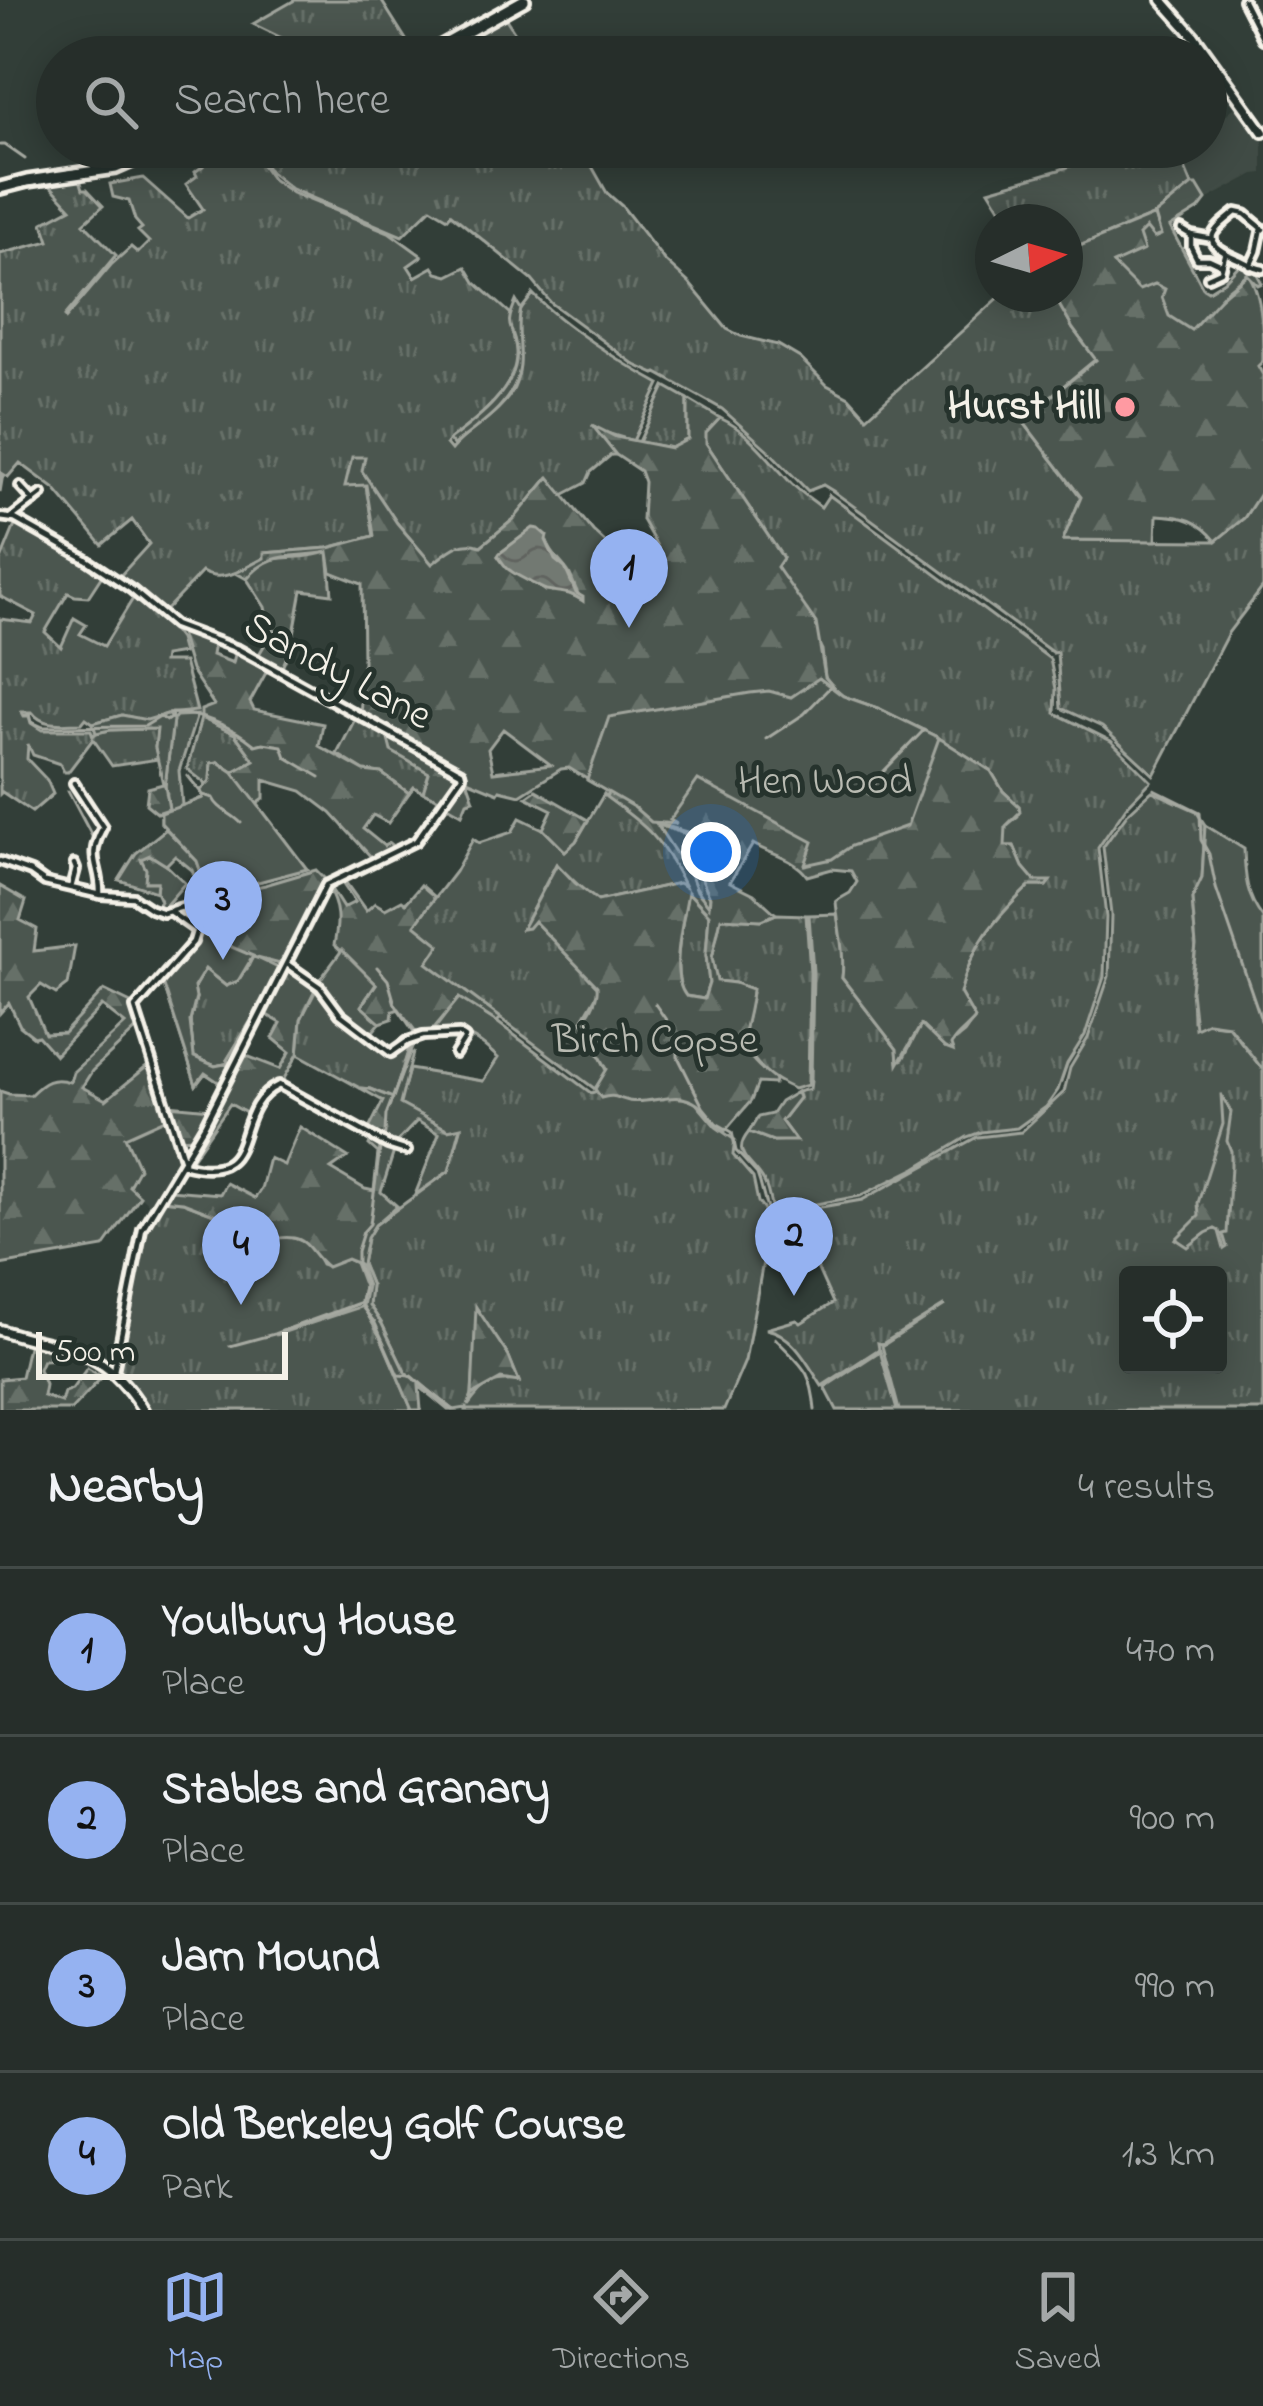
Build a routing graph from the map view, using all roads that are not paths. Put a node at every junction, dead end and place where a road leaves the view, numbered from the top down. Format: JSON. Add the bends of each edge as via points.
{"nodes":[{"id":1,"x":524,"y":0,"type":"edge"},
{"id":2,"x":1166,"y":0,"type":"edge"},
{"id":3,"x":1244,"y":0,"type":"edge"},
{"id":4,"x":460,"y":36,"type":"edge"},
{"id":5,"x":1193,"y":36,"type":"edge"},
{"id":6,"x":1263,"y":39,"type":"edge"},
{"id":7,"x":1227,"y":83,"type":"edge"},
{"id":8,"x":1263,"y":132,"type":"edge"},
{"id":9,"x":116,"y":168,"type":"edge"},
{"id":10,"x":0,"y":186,"type":"edge"},
{"id":11,"x":1262,"y":228,"type":"edge"},
{"id":12,"x":1181,"y":229,"type":"dead end"},
{"id":13,"x":1191,"y":236,"type":"junction"},
{"id":14,"x":1213,"y":239,"type":"junction"},
{"id":15,"x":1225,"y":255,"type":"junction"},
{"id":16,"x":1222,"y":265,"type":"junction"},
{"id":17,"x":1248,"y":265,"type":"junction"},
{"id":18,"x":1263,"y":269,"type":"edge"},
{"id":19,"x":1208,"y":277,"type":"dead end"},
{"id":20,"x":20,"y":486,"type":"dead end"},
{"id":21,"x":42,"y":494,"type":"dead end"},
{"id":22,"x":34,"y":501,"type":"junction"},
{"id":23,"x":0,"y":518,"type":"edge"},
{"id":24,"x":11,"y":518,"type":"junction"},
{"id":25,"x":74,"y":783,"type":"dead end"},
{"id":26,"x":0,"y":861,"type":"edge"},
{"id":27,"x":74,"y":864,"type":"dead end"},
{"id":28,"x":71,"y":888,"type":"junction"},
{"id":29,"x":100,"y":895,"type":"junction"},
{"id":30,"x":169,"y":911,"type":"junction"},
{"id":31,"x":196,"y":930,"type":"junction"},
{"id":32,"x":287,"y":964,"type":"junction"},
{"id":33,"x":455,"y":1054,"type":"dead end"},
{"id":34,"x":407,"y":1151,"type":"dead end"},
{"id":35,"x":183,"y":1162,"type":"junction"},
{"id":36,"x":0,"y":1330,"type":"edge"},
{"id":37,"x":114,"y":1371,"type":"junction"},
{"id":38,"x":143,"y":1410,"type":"edge"}],
"edges":[{"from":1,"to":4,"type":"main road"},
{"from":2,"to":5,"type":"street"},
{"from":3,"to":6,"type":"street"},
{"from":7,"to":8,"type":"street"},
{"from":9,"to":10,"type":"main road"},
{"from":11,"to":14,"type":"street","via":[[1236,212]]},
{"from":11,"to":17,"type":"street"},
{"from":12,"to":13,"type":"street"},
{"from":13,"to":14,"type":"street"},
{"from":13,"to":16,"type":"street","via":[[1197,259]]},
{"from":14,"to":15,"type":"street"},
{"from":15,"to":16,"type":"street"},
{"from":15,"to":17,"type":"street"},
{"from":16,"to":19,"type":"street"},
{"from":17,"to":18,"type":"street"},
{"from":20,"to":22,"type":"street"},
{"from":21,"to":22,"type":"street"},
{"from":22,"to":24,"type":"street"},
{"from":23,"to":24,"type":"street"},
{"from":24,"to":32,"type":"street","name":"Sandy Lane","via":[[85,558],[180,628],[238,649],[460,772],[416,841],[326,885]]},
{"from":25,"to":29,"type":"street","via":[[104,829],[93,861]]},
{"from":26,"to":28,"type":"street"},
{"from":27,"to":28,"type":"street"},
{"from":28,"to":29,"type":"street"},
{"from":29,"to":30,"type":"street"},
{"from":30,"to":31,"type":"street"},
{"from":30,"to":31,"type":"street","via":[[207,898]]},
{"from":31,"to":35,"type":"street","via":[[135,1008]]},
{"from":32,"to":33,"type":"street","via":[[391,1053],[423,1036],[459,1034],[465,1038]]},
{"from":32,"to":35,"type":"street"},
{"from":34,"to":35,"type":"street","via":[[280,1085],[250,1116],[229,1164]]},
{"from":35,"to":37,"type":"street","via":[[142,1229]]},
{"from":36,"to":37,"type":"street","via":[[82,1353]]},
{"from":37,"to":38,"type":"street"}]}
